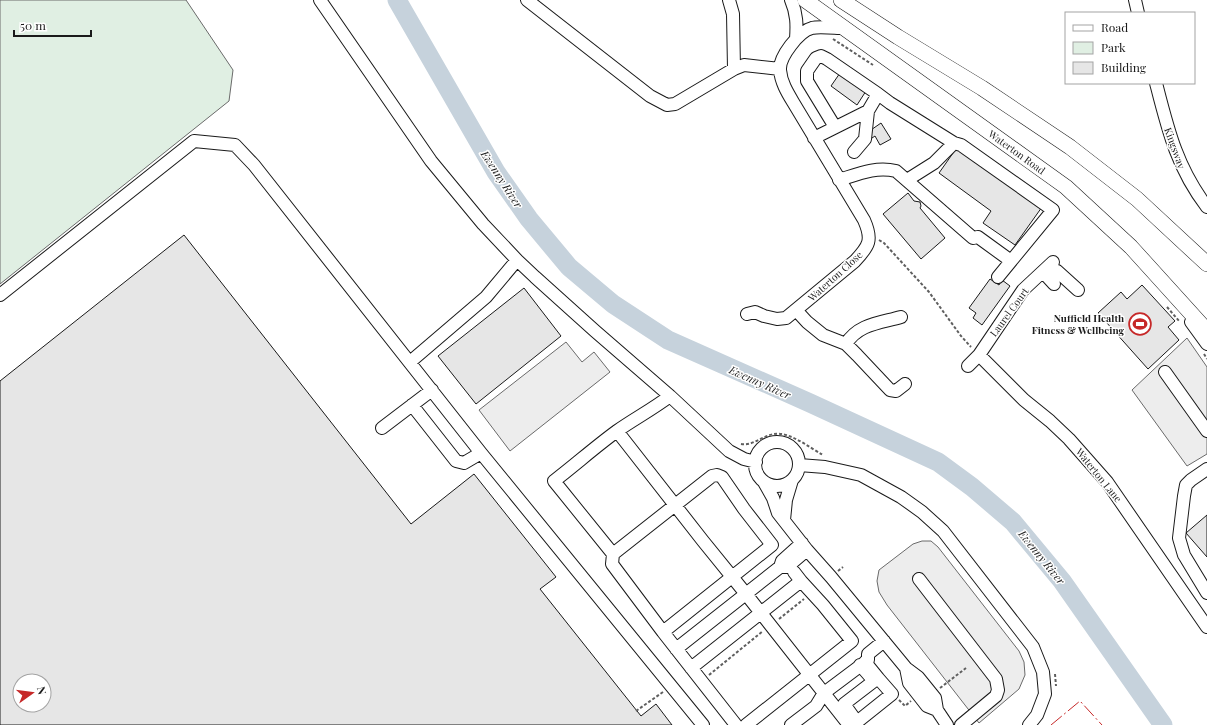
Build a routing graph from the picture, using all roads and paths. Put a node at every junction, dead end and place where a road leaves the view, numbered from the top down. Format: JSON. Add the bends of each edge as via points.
{"nodes":[{"id":1,"x":320,"y":0,"type":"edge"},
{"id":2,"x":527,"y":0,"type":"edge"},
{"id":3,"x":729,"y":0,"type":"edge"},
{"id":4,"x":791,"y":0,"type":"edge"},
{"id":5,"x":805,"y":0,"type":"edge"},
{"id":6,"x":841,"y":0,"type":"edge"},
{"id":7,"x":1135,"y":0,"type":"edge"},
{"id":8,"x":1138,"y":12,"type":"edge"},
{"id":9,"x":843,"y":28,"type":"junction"},
{"id":10,"x":796,"y":39,"type":"junction"},
{"id":11,"x":734,"y":69,"type":"junction"},
{"id":12,"x":780,"y":69,"type":"junction"},
{"id":13,"x":1156,"y":84,"type":"edge"},
{"id":14,"x":878,"y":94,"type":"junction"},
{"id":15,"x":868,"y":111,"type":"junction"},
{"id":16,"x":835,"y":127,"type":"junction"},
{"id":17,"x":814,"y":138,"type":"junction"},
{"id":18,"x":954,"y":143,"type":"junction"},
{"id":19,"x":854,"y":152,"type":"dead end"},
{"id":20,"x":839,"y":180,"type":"junction"},
{"id":21,"x":907,"y":180,"type":"junction"},
{"id":22,"x":1207,"y":207,"type":"edge"},
{"id":23,"x":869,"y":237,"type":"junction"},
{"id":24,"x":517,"y":260,"type":"junction"},
{"id":25,"x":1011,"y":261,"type":"junction"},
{"id":26,"x":1207,"y":264,"type":"edge"},
{"id":27,"x":1048,"y":268,"type":"junction"},
{"id":28,"x":998,"y":277,"type":"dead end"},
{"id":29,"x":1159,"y":277,"type":"junction"},
{"id":30,"x":1054,"y":284,"type":"dead end"},
{"id":31,"x":1078,"y":290,"type":"dead end"},
{"id":32,"x":0,"y":295,"type":"edge"},
{"id":33,"x":796,"y":310,"type":"junction"},
{"id":34,"x":748,"y":314,"type":"dead end"},
{"id":35,"x":901,"y":317,"type":"dead end"},
{"id":36,"x":1207,"y":331,"type":"edge"},
{"id":37,"x":846,"y":344,"type":"junction"},
{"id":38,"x":1207,"y":344,"type":"edge"},
{"id":39,"x":979,"y":355,"type":"junction"},
{"id":40,"x":410,"y":362,"type":"junction"},
{"id":41,"x":968,"y":366,"type":"dead end"},
{"id":42,"x":1165,"y":372,"type":"dead end"},
{"id":43,"x":905,"y":384,"type":"dead end"},
{"id":44,"x":432,"y":390,"type":"junction"},
{"id":45,"x":670,"y":396,"type":"junction"},
{"id":46,"x":412,"y":405,"type":"junction"},
{"id":47,"x":382,"y":428,"type":"dead end"},
{"id":48,"x":1207,"y":430,"type":"edge"},
{"id":49,"x":617,"y":431,"type":"junction"},
{"id":50,"x":735,"y":443,"type":"dead end"},
{"id":51,"x":481,"y":453,"type":"junction"},
{"id":52,"x":823,"y":455,"type":"dead end"},
{"id":53,"x":756,"y":462,"type":"junction"},
{"id":54,"x":799,"y":465,"type":"junction"},
{"id":55,"x":1207,"y":469,"type":"edge"},
{"id":56,"x":792,"y":480,"type":"junction"},
{"id":57,"x":764,"y":482,"type":"junction"},
{"id":58,"x":675,"y":505,"type":"junction"},
{"id":59,"x":784,"y":520,"type":"junction"},
{"id":60,"x":805,"y":546,"type":"junction"},
{"id":61,"x":613,"y":554,"type":"junction"},
{"id":62,"x":843,"y":567,"type":"dead end"},
{"id":63,"x":732,"y":576,"type":"junction"},
{"id":64,"x":831,"y":577,"type":"junction"},
{"id":65,"x":919,"y":579,"type":"dead end"},
{"id":66,"x":813,"y":592,"type":"junction"},
{"id":67,"x":1207,"y":592,"type":"edge"},
{"id":68,"x":746,"y":594,"type":"junction"},
{"id":69,"x":761,"y":612,"type":"junction"},
{"id":70,"x":770,"y":626,"type":"junction"},
{"id":71,"x":1207,"y":627,"type":"edge"},
{"id":72,"x":663,"y":632,"type":"junction"},
{"id":73,"x":887,"y":644,"type":"junction"},
{"id":74,"x":676,"y":649,"type":"junction"},
{"id":75,"x":864,"y":662,"type":"junction"},
{"id":76,"x":691,"y":668,"type":"junction"},
{"id":77,"x":1055,"y":671,"type":"dead end"},
{"id":78,"x":809,"y":674,"type":"junction"},
{"id":79,"x":876,"y":679,"type":"dead end"},
{"id":80,"x":701,"y":681,"type":"junction"},
{"id":81,"x":671,"y":686,"type":"junction"},
{"id":82,"x":1056,"y":692,"type":"dead end"},
{"id":83,"x":824,"y":693,"type":"junction"},
{"id":84,"x":636,"y":711,"type":"dead end"},
{"id":85,"x":703,"y":725,"type":"edge"},
{"id":86,"x":736,"y":725,"type":"edge"},
{"id":87,"x":746,"y":725,"type":"edge"},
{"id":88,"x":792,"y":725,"type":"edge"},
{"id":89,"x":849,"y":725,"type":"edge"},
{"id":90,"x":947,"y":725,"type":"edge"},
{"id":91,"x":962,"y":725,"type":"edge"},
{"id":92,"x":1029,"y":725,"type":"edge"}],
"edges":[{"from":1,"to":24,"type":"street","via":[[431,161],[483,224]]},
{"from":2,"to":11,"type":"street","via":[[650,96],[666,105],[675,104]]},
{"from":3,"to":11,"type":"street","via":[[733,14]]},
{"from":4,"to":10,"type":"street","via":[[796,12]]},
{"from":5,"to":9,"type":"main road","name":"Waterton Road"},
{"from":6,"to":26,"type":"main road","via":[[982,88],[1070,147],[1137,199]]},
{"from":7,"to":8,"type":"street"},
{"from":9,"to":10,"type":"street","via":[[814,27]]},
{"from":9,"to":29,"type":"main road","name":"Waterton Road","via":[[1066,187],[1131,247]]},
{"from":10,"to":12,"type":"street","via":[[785,55]]},
{"from":11,"to":12,"type":"street","via":[[744,65]]},
{"from":12,"to":17,"type":"street","via":[[784,87]]},
{"from":13,"to":22,"type":"street","name":"Kingsway","via":[[1177,158],[1192,187]]},
{"from":14,"to":15,"type":"street"},
{"from":14,"to":16,"type":"street","via":[[827,59],[821,56],[816,58],[807,71],[807,81]]},
{"from":14,"to":18,"type":"street"},
{"from":15,"to":16,"type":"street"},
{"from":15,"to":19,"type":"street","via":[[864,139]]},
{"from":16,"to":17,"type":"street"},
{"from":17,"to":20,"type":"street"},
{"from":18,"to":21,"type":"street","via":[[934,163]]},
{"from":18,"to":25,"type":"street","via":[[961,145],[1053,210]]},
{"from":20,"to":21,"type":"street","via":[[875,169],[896,171]]},
{"from":20,"to":23,"type":"street","via":[[864,220]]},
{"from":21,"to":25,"type":"street","via":[[973,238],[978,237]]},
{"from":23,"to":33,"type":"street","name":"Waterton Close","via":[[863,253],[855,261]]},
{"from":23,"to":39,"type":"path","via":[[879,240],[888,247],[929,292],[961,336]]},
{"from":24,"to":40,"type":"street","via":[[486,297]]},
{"from":24,"to":45,"type":"street"},
{"from":25,"to":28,"type":"street"},
{"from":27,"to":30,"type":"street"},
{"from":27,"to":31,"type":"street","via":[[1057,271]]},
{"from":27,"to":39,"type":"street","name":"Laurel Court","via":[[1023,290]]},
{"from":29,"to":36,"type":"main road","name":"Waterton Road"},
{"from":29,"to":38,"type":"street"},
{"from":32,"to":40,"type":"street","via":[[194,141],[235,145],[254,165]]},
{"from":33,"to":34,"type":"street","name":"Waterton Close","via":[[786,318],[777,319],[755,312]]},
{"from":33,"to":37,"type":"street","via":[[823,335]]},
{"from":35,"to":37,"type":"street","via":[[866,326]]},
{"from":37,"to":43,"type":"street","via":[[890,390],[896,391]]},
{"from":39,"to":41,"type":"street"},
{"from":39,"to":71,"type":"street","name":"Waterton Lane","via":[[1024,400],[1069,439],[1107,482]]},
{"from":40,"to":44,"type":"street"},
{"from":42,"to":48,"type":"street"},
{"from":44,"to":46,"type":"street"},
{"from":44,"to":51,"type":"street"},
{"from":45,"to":49,"type":"street"},
{"from":45,"to":53,"type":"street","via":[[729,451]]},
{"from":46,"to":47,"type":"street"},
{"from":46,"to":51,"type":"street","via":[[456,461],[464,463]]},
{"from":49,"to":58,"type":"street"},
{"from":49,"to":61,"type":"street","via":[[554,481]]},
{"from":50,"to":52,"type":"path","via":[[747,445],[774,434],[790,436]]},
{"from":51,"to":81,"type":"street"},
{"from":53,"to":54,"type":"street","via":[[761,450],[778,442],[791,447]]},
{"from":53,"to":57,"type":"street","via":[[756,469]]},
{"from":54,"to":56,"type":"street"},
{"from":54,"to":92,"type":"street","via":[[825,467],[861,475],[901,497],[943,531],[1033,648],[1043,672],[1045,694],[1038,715]]},
{"from":55,"to":67,"type":"street","via":[[1186,485],[1180,538],[1184,555]]},
{"from":56,"to":57,"type":"street","via":[[778,486]]},
{"from":56,"to":59,"type":"street"},
{"from":57,"to":59,"type":"street"},
{"from":58,"to":61,"type":"street"},
{"from":58,"to":63,"type":"street"},
{"from":58,"to":63,"type":"street","via":[[712,476],[722,478],[772,545]]},
{"from":59,"to":60,"type":"street"},
{"from":60,"to":64,"type":"street"},
{"from":60,"to":68,"type":"street","via":[[782,560],[780,566]]},
{"from":61,"to":72,"type":"street","via":[[612,564]]},
{"from":62,"to":64,"type":"path"},
{"from":63,"to":68,"type":"street"},
{"from":63,"to":72,"type":"street"},
{"from":64,"to":73,"type":"street"},
{"from":65,"to":91,"type":"street","via":[[996,679],[996,696]]},
{"from":66,"to":69,"type":"street","via":[[798,576]]},
{"from":66,"to":70,"type":"path"},
{"from":66,"to":78,"type":"street","via":[[852,642]]},
{"from":68,"to":69,"type":"street"},
{"from":68,"to":74,"type":"street"},
{"from":69,"to":70,"type":"street"},
{"from":69,"to":76,"type":"street"},
{"from":70,"to":78,"type":"street"},
{"from":70,"to":80,"type":"path"},
{"from":72,"to":74,"type":"street"},
{"from":73,"to":75,"type":"street","via":[[873,660]]},
{"from":73,"to":90,"type":"street","via":[[906,668],[918,676],[936,698],[937,710]]},
{"from":74,"to":76,"type":"street"},
{"from":75,"to":79,"type":"street"},
{"from":75,"to":83,"type":"street"},
{"from":76,"to":80,"type":"street"},
{"from":77,"to":82,"type":"path"},
{"from":78,"to":83,"type":"street"},
{"from":78,"to":87,"type":"street"},
{"from":80,"to":86,"type":"street"},
{"from":81,"to":84,"type":"path"},
{"from":81,"to":85,"type":"street"},
{"from":83,"to":88,"type":"street","via":[[816,706]]},
{"from":83,"to":89,"type":"street"}]}
